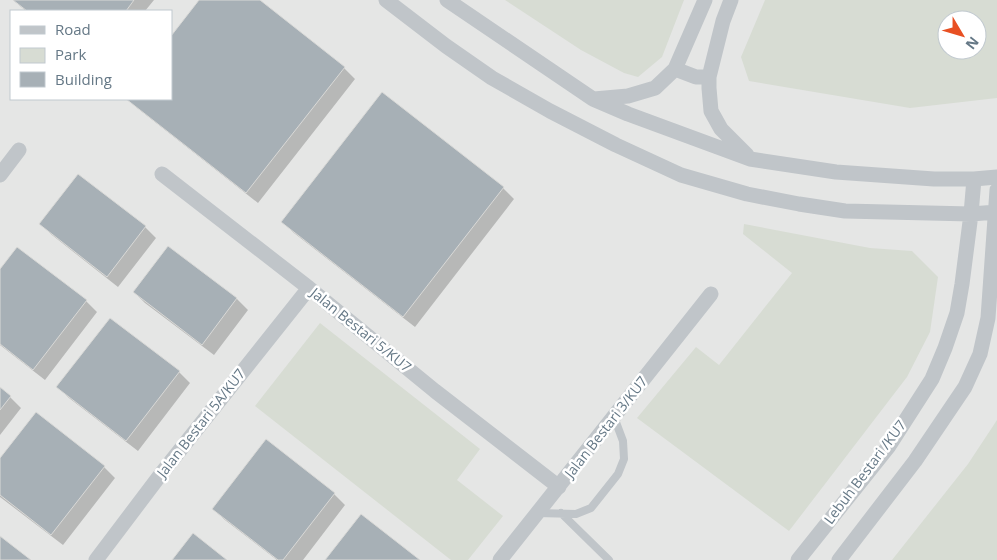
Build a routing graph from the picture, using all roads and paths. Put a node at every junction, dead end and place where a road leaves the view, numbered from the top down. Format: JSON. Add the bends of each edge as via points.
{"nodes":[{"id":1,"x":386,"y":0,"type":"edge"},
{"id":2,"x":447,"y":0,"type":"edge"},
{"id":3,"x":705,"y":0,"type":"edge"},
{"id":4,"x":731,"y":0,"type":"edge"},
{"id":5,"x":675,"y":69,"type":"junction"},
{"id":6,"x":709,"y":77,"type":"junction"},
{"id":7,"x":593,"y":99,"type":"junction"},
{"id":8,"x":19,"y":150,"type":"dead end"},
{"id":9,"x":750,"y":158,"type":"junction"},
{"id":10,"x":162,"y":174,"type":"dead end"},
{"id":11,"x":0,"y":175,"type":"edge"},
{"id":12,"x":997,"y":177,"type":"edge"},
{"id":13,"x":974,"y":179,"type":"junction"},
{"id":14,"x":997,"y":190,"type":"edge"},
{"id":15,"x":997,"y":212,"type":"edge"},
{"id":16,"x":971,"y":214,"type":"junction"},
{"id":17,"x":994,"y":271,"type":"edge"},
{"id":18,"x":308,"y":288,"type":"junction"},
{"id":19,"x":711,"y":294,"type":"dead end"},
{"id":20,"x":614,"y":417,"type":"junction"},
{"id":21,"x":559,"y":487,"type":"junction"},
{"id":22,"x":538,"y":512,"type":"junction"},
{"id":23,"x":561,"y":513,"type":"junction"},
{"id":24,"x":96,"y":560,"type":"edge"},
{"id":25,"x":500,"y":560,"type":"edge"},
{"id":26,"x":610,"y":560,"type":"edge"},
{"id":27,"x":798,"y":560,"type":"edge"},
{"id":28,"x":839,"y":560,"type":"edge"}],
"edges":[{"from":1,"to":16,"type":"street","via":[[492,78],[616,145],[681,175],[747,194],[845,211]]},
{"from":2,"to":7,"type":"street"},
{"from":3,"to":5,"type":"street"},
{"from":4,"to":6,"type":"street"},
{"from":5,"to":6,"type":"street","via":[[696,77]]},
{"from":5,"to":7,"type":"street","via":[[655,88],[628,96]]},
{"from":6,"to":9,"type":"street","via":[[712,111],[721,129]]},
{"from":7,"to":9,"type":"street"},
{"from":8,"to":11,"type":"street"},
{"from":9,"to":13,"type":"street","via":[[836,172]]},
{"from":10,"to":18,"type":"street","name":"Jalan Bestari 5/KU7"},
{"from":12,"to":13,"type":"street"},
{"from":13,"to":16,"type":"street","name":"Lebuh Bestari /KU7"},
{"from":14,"to":15,"type":"street"},
{"from":15,"to":16,"type":"street"},
{"from":15,"to":17,"type":"street"},
{"from":16,"to":27,"type":"street","name":"Lebuh Bestari /KU7","via":[[957,313],[932,379],[889,446]]},
{"from":17,"to":28,"type":"street","via":[[980,354],[965,387],[915,461]]},
{"from":18,"to":21,"type":"street","name":"Jalan Bestari 5/KU7"},
{"from":18,"to":24,"type":"street","name":"Jalan Bestari 5A/KU7"},
{"from":19,"to":20,"type":"street","name":"Jalan Bestari 3/KU7"},
{"from":20,"to":21,"type":"street","name":"Jalan Bestari 3/KU7"},
{"from":20,"to":23,"type":"lane","via":[[623,441],[624,459],[618,474],[591,508],[576,514]]},
{"from":21,"to":22,"type":"street","name":"Jalan Bestari 3/KU7"},
{"from":22,"to":23,"type":"lane"},
{"from":22,"to":25,"type":"street","name":"Jalan Bestari 3/KU7"},
{"from":23,"to":26,"type":"lane"}]}
